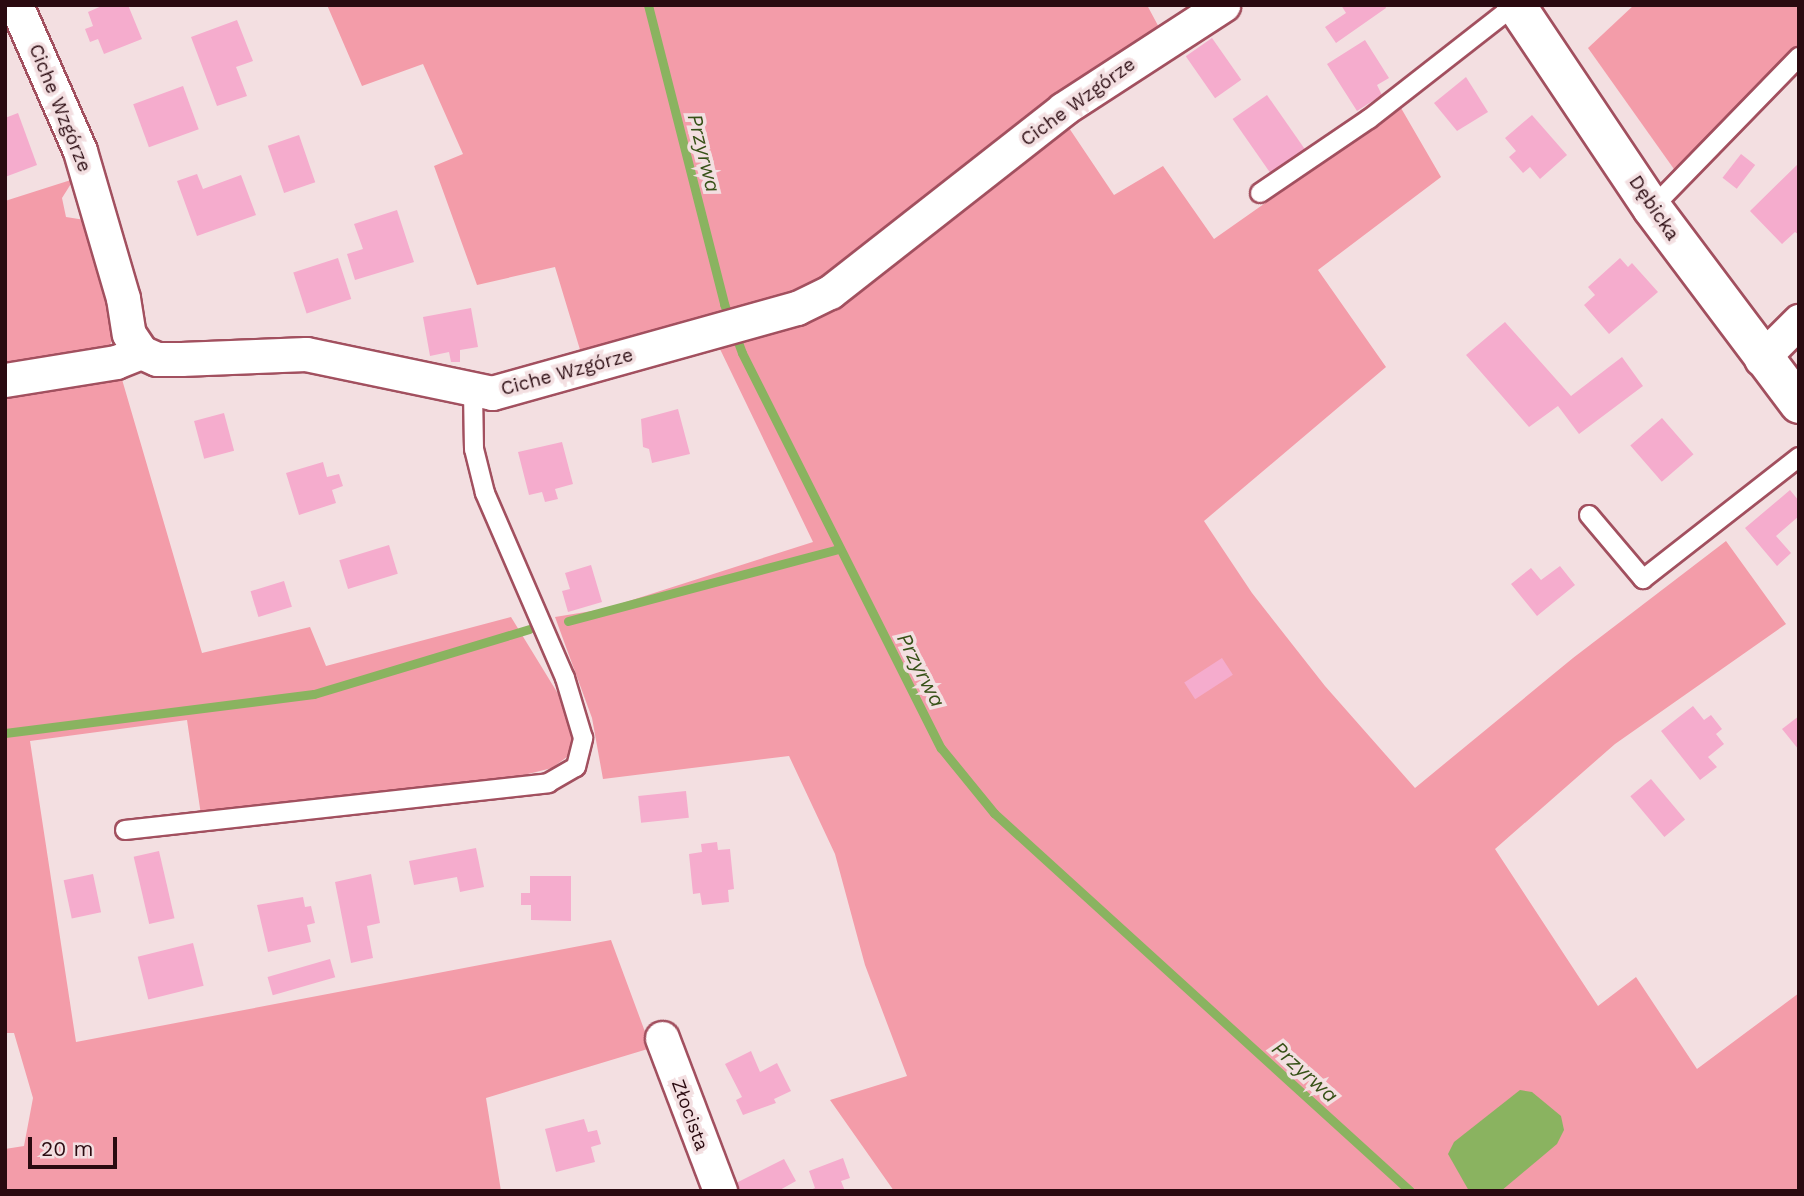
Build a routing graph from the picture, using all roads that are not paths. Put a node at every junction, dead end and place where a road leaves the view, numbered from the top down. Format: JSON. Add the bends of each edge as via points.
{"nodes":[{"id":1,"x":16,"y":5,"type":"edge"},
{"id":2,"x":1223,"y":5,"type":"edge"},
{"id":3,"x":1516,"y":5,"type":"edge"},
{"id":4,"x":1799,"y":57,"type":"edge"},
{"id":5,"x":1260,"y":193,"type":"dead end"},
{"id":6,"x":1652,"y":208,"type":"junction"},
{"id":7,"x":1799,"y":321,"type":"edge"},
{"id":8,"x":141,"y":352,"type":"junction"},
{"id":9,"x":1761,"y":359,"type":"junction"},
{"id":10,"x":5,"y":380,"type":"edge"},
{"id":11,"x":474,"y":392,"type":"junction"},
{"id":12,"x":1799,"y":404,"type":"edge"},
{"id":13,"x":1799,"y":457,"type":"edge"},
{"id":14,"x":1589,"y":515,"type":"dead end"},
{"id":15,"x":125,"y":830,"type":"dead end"},
{"id":16,"x":662,"y":1038,"type":"dead end"},
{"id":17,"x":720,"y":1191,"type":"edge"}],
"edges":[{"from":1,"to":8,"type":"street","name":"Ciche Wzgórze","via":[[80,151],[123,298],[129,334]]},
{"from":2,"to":11,"type":"street","name":"Ciche Wzgórze","via":[[1063,109],[830,292],[797,308],[526,386]]},
{"from":3,"to":5,"type":"lane","via":[[1369,119]]},
{"from":3,"to":6,"type":"street","name":"Dębicka"},
{"from":4,"to":6,"type":"lane"},
{"from":6,"to":9,"type":"street","name":"Dębicka"},
{"from":7,"to":9,"type":"street"},
{"from":8,"to":10,"type":"street","via":[[116,362]]},
{"from":8,"to":11,"type":"street","name":"Ciche Wzgórze","via":[[157,359],[306,354]]},
{"from":9,"to":12,"type":"street","name":"Dębicka"},
{"from":11,"to":15,"type":"lane","via":[[474,449],[485,493],[565,678],[583,737],[576,767],[548,783]]},
{"from":13,"to":14,"type":"lane","via":[[1643,579]]},
{"from":16,"to":17,"type":"street","name":"Złocista"}]}
